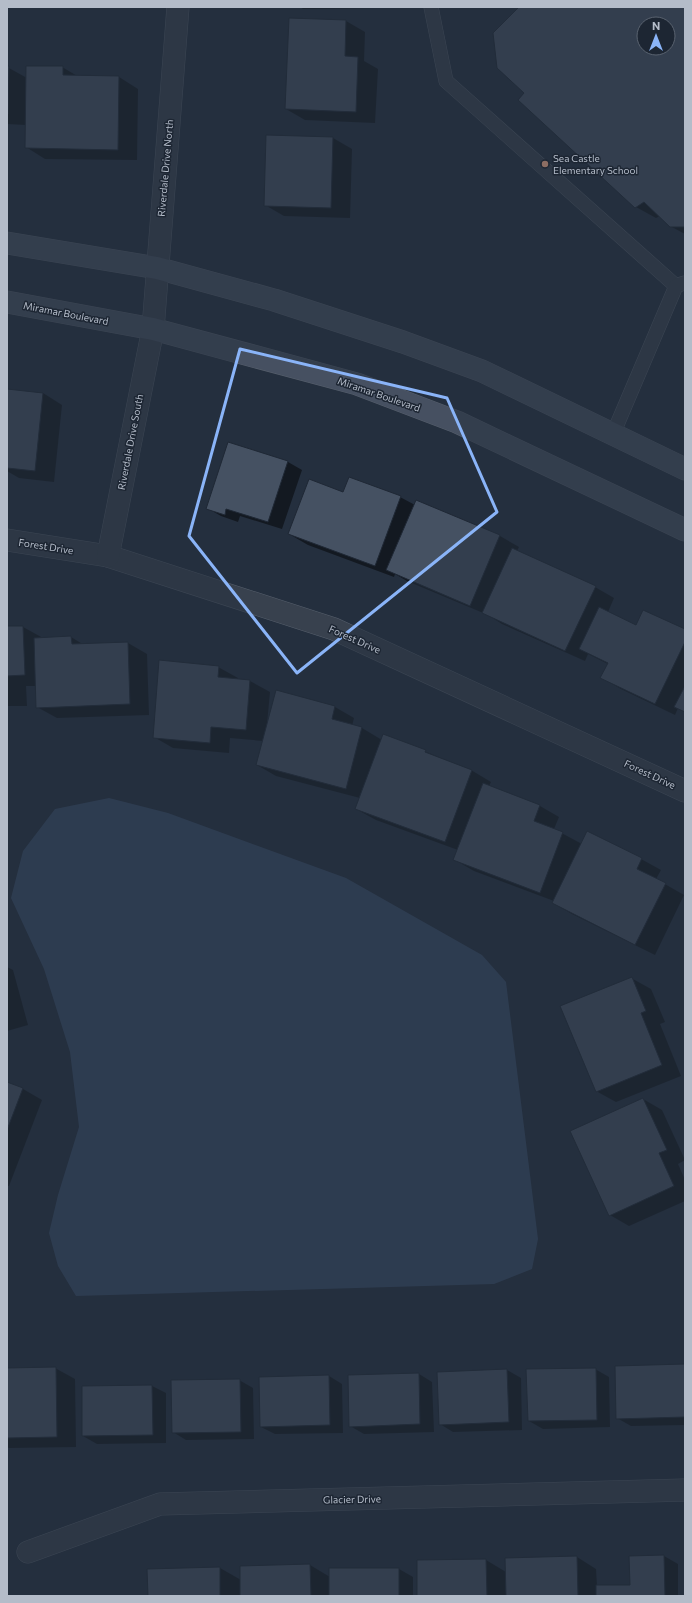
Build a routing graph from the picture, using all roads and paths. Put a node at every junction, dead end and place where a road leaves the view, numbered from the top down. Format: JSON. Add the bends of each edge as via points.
{"nodes":[{"id":1,"x":178,"y":7,"type":"edge"},
{"id":2,"x":431,"y":7,"type":"edge"},
{"id":3,"x":7,"y":243,"type":"edge"},
{"id":4,"x":157,"y":268,"type":"junction"},
{"id":5,"x":680,"y":284,"type":"edge"},
{"id":6,"x":7,"y":302,"type":"edge"},
{"id":7,"x":153,"y":329,"type":"junction"},
{"id":8,"x":613,"y":434,"type":"junction"},
{"id":9,"x":685,"y":469,"type":"edge"},
{"id":10,"x":685,"y":530,"type":"edge"},
{"id":11,"x":7,"y":540,"type":"edge"},
{"id":12,"x":108,"y":556,"type":"junction"},
{"id":13,"x":685,"y":791,"type":"edge"},
{"id":14,"x":685,"y":1490,"type":"edge"},
{"id":15,"x":28,"y":1552,"type":"dead end"}],
"edges":[{"from":1,"to":4,"type":"street","name":"Riverdale Drive North"},
{"from":2,"to":5,"type":"lane","via":[[446,81]]},
{"from":3,"to":4,"type":"street"},
{"from":4,"to":7,"type":"street","name":"Riverdale Drive North"},
{"from":4,"to":8,"type":"street","via":[[274,300],[410,344],[482,371]]},
{"from":5,"to":8,"type":"lane"},
{"from":6,"to":7,"type":"street","name":"Miramar Boulevard"},
{"from":7,"to":10,"type":"street","name":"Miramar Boulevard","via":[[371,389],[457,422]]},
{"from":7,"to":12,"type":"street","name":"Riverdale Drive South"},
{"from":8,"to":9,"type":"street"},
{"from":11,"to":12,"type":"street","name":"Forest Drive"},
{"from":12,"to":13,"type":"street","name":"Forest Drive","via":[[334,629]]},
{"from":14,"to":15,"type":"street","name":"Glacier Drive","via":[[160,1504]]}]}
